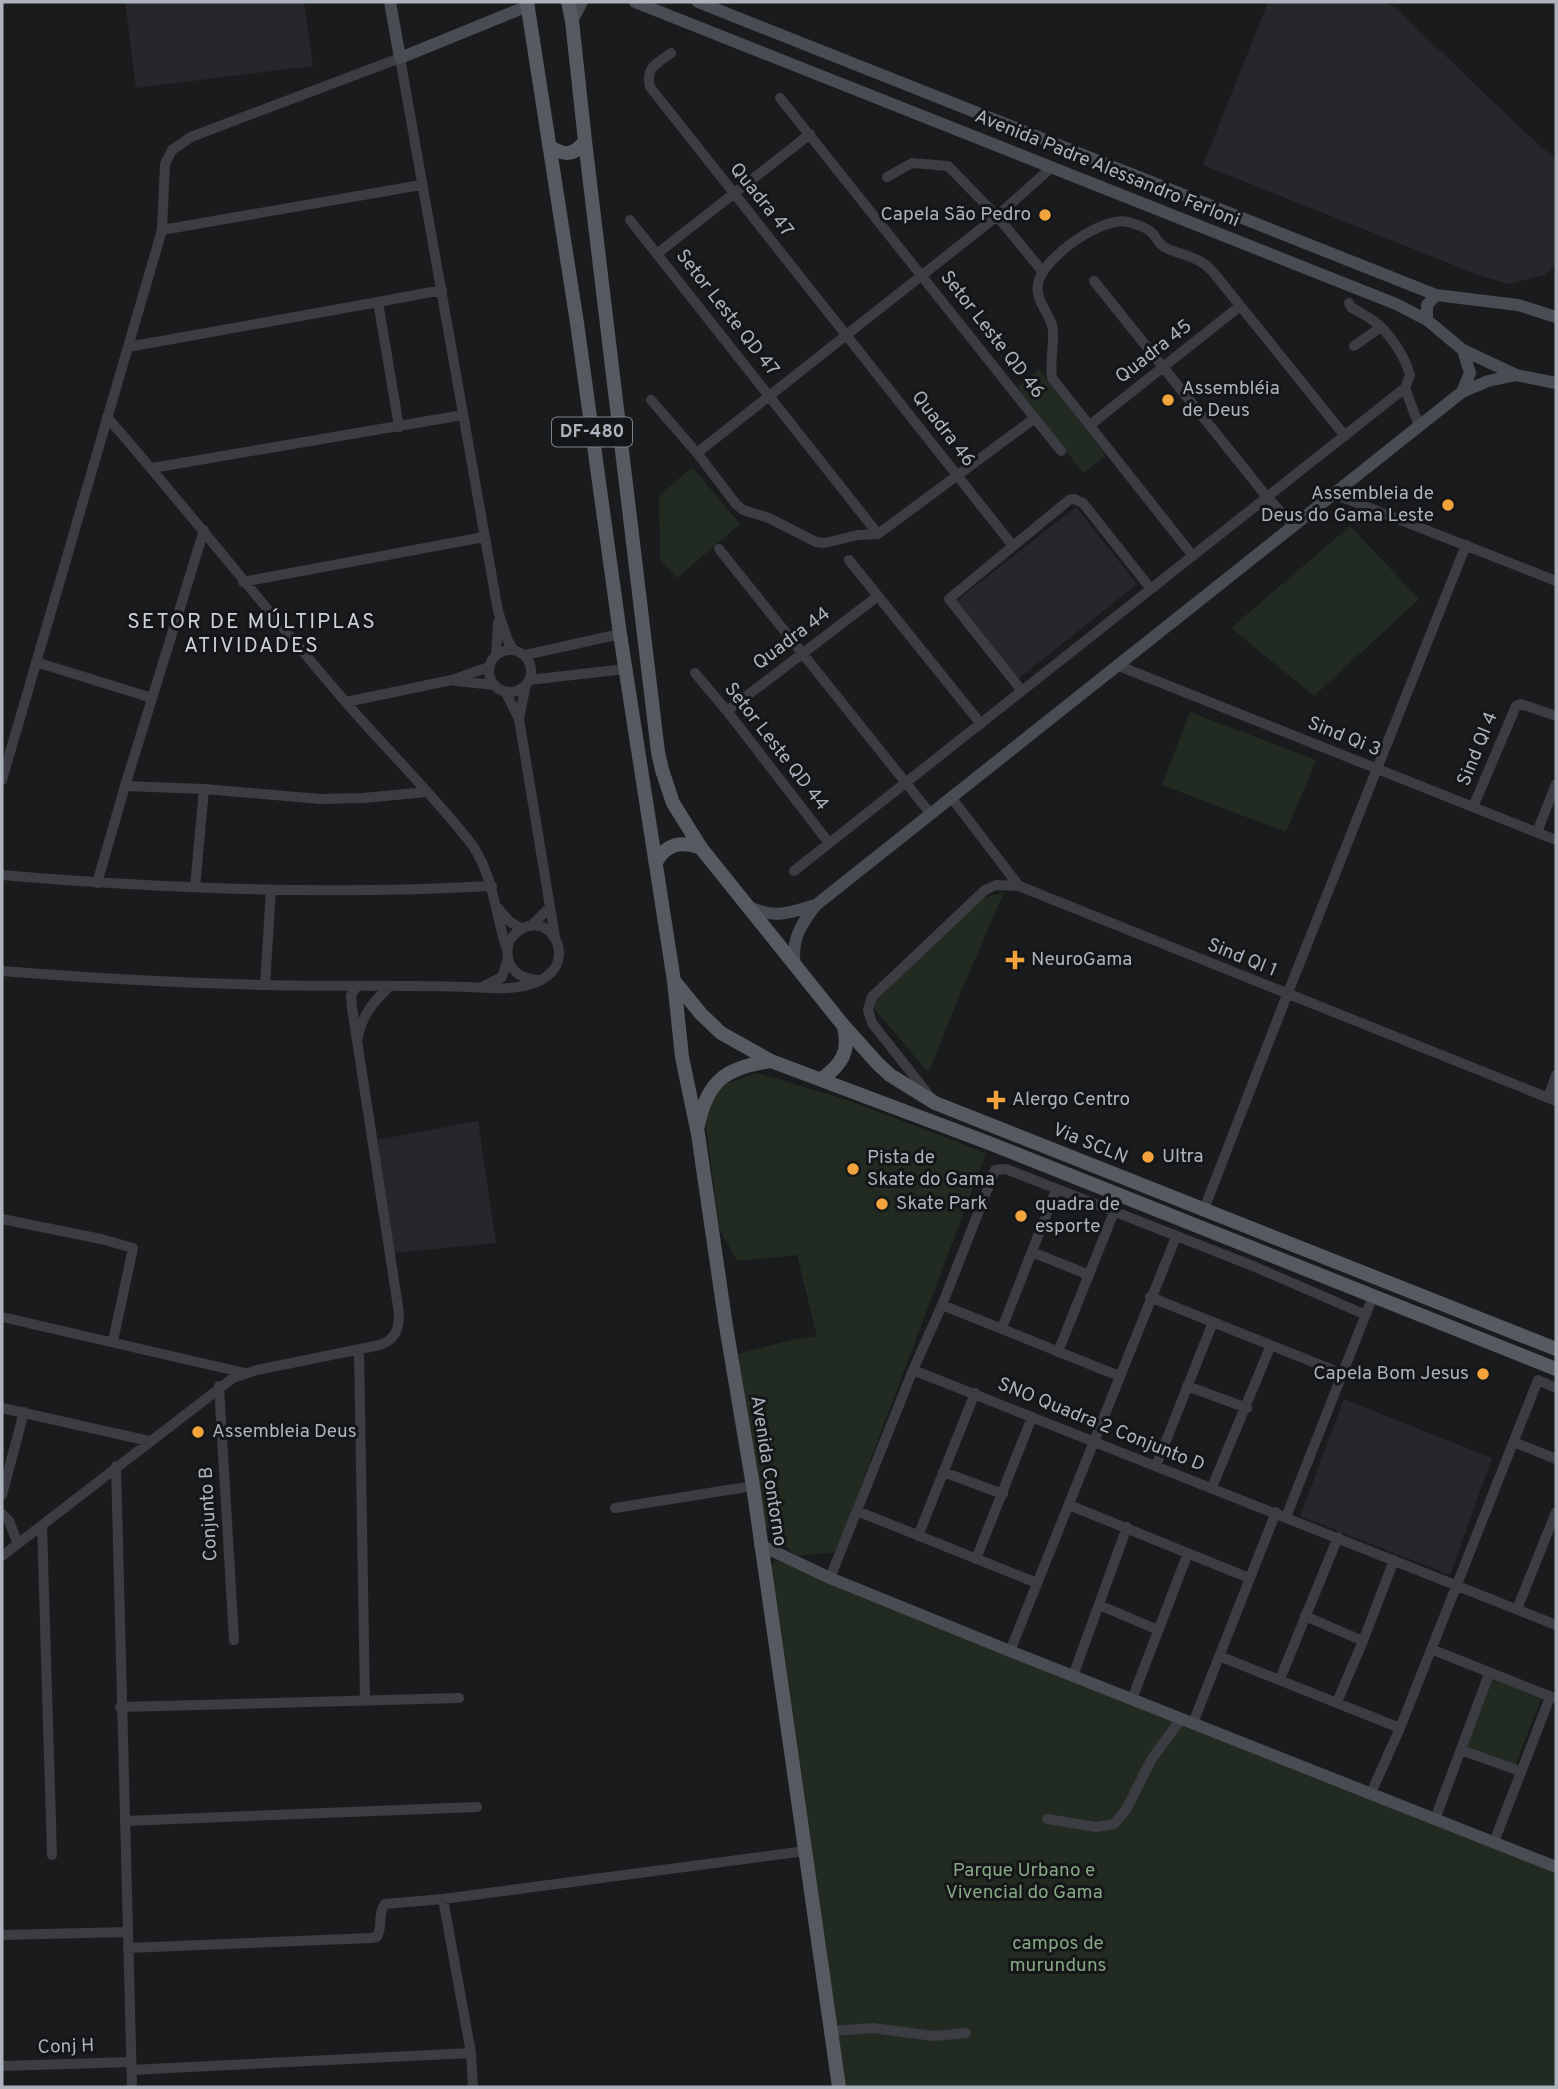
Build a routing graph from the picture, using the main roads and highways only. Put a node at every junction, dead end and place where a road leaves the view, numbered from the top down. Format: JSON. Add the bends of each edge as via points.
{"nodes":[{"id":1,"x":390,"y":2,"type":"edge"},
{"id":2,"x":568,"y":2,"type":"edge"},
{"id":3,"x":582,"y":2,"type":"edge"},
{"id":4,"x":635,"y":2,"type":"edge"},
{"id":5,"x":698,"y":2,"type":"edge"},
{"id":6,"x":527,"y":4,"type":"edge"},
{"id":7,"x":572,"y":21,"type":"junction"},
{"id":8,"x":853,"y":64,"type":"junction"},
{"id":9,"x":846,"y":86,"type":"junction"},
{"id":10,"x":976,"y":113,"type":"junction"},
{"id":11,"x":967,"y":134,"type":"junction"},
{"id":12,"x":585,"y":141,"type":"junction"},
{"id":13,"x":549,"y":146,"type":"junction"},
{"id":14,"x":1143,"y":179,"type":"junction"},
{"id":15,"x":1167,"y":188,"type":"junction"},
{"id":16,"x":1135,"y":201,"type":"junction"},
{"id":17,"x":1158,"y":210,"type":"junction"},
{"id":18,"x":1308,"y":244,"type":"junction"},
{"id":19,"x":1300,"y":266,"type":"junction"},
{"id":20,"x":1436,"y":295,"type":"junction"},
{"id":21,"x":1556,"y":305,"type":"edge"},
{"id":22,"x":1539,"y":310,"type":"junction"},
{"id":23,"x":1556,"y":317,"type":"edge"},
{"id":24,"x":1427,"y":320,"type":"junction"},
{"id":25,"x":1463,"y":350,"type":"junction"},
{"id":26,"x":1516,"y":375,"type":"junction"},
{"id":27,"x":1556,"y":383,"type":"edge"},
{"id":28,"x":1462,"y":392,"type":"junction"},
{"id":29,"x":632,"y":535,"type":"junction"},
{"id":30,"x":606,"y":537,"type":"junction"},
{"id":31,"x":701,"y":848,"type":"junction"},
{"id":32,"x":656,"y":862,"type":"junction"},
{"id":33,"x":816,"y":905,"type":"junction"},
{"id":34,"x":747,"y":906,"type":"junction"},
{"id":35,"x":795,"y":966,"type":"junction"},
{"id":36,"x":674,"y":981,"type":"junction"},
{"id":37,"x":844,"y":1026,"type":"junction"},
{"id":38,"x":771,"y":1061,"type":"junction"},
{"id":39,"x":823,"y":1078,"type":"junction"},
{"id":40,"x":972,"y":1118,"type":"junction"},
{"id":41,"x":994,"y":1127,"type":"junction"},
{"id":42,"x":697,"y":1130,"type":"junction"},
{"id":43,"x":964,"y":1134,"type":"junction"},
{"id":44,"x":989,"y":1143,"type":"junction"},
{"id":45,"x":1488,"y":1322,"type":"junction"},
{"id":46,"x":1508,"y":1330,"type":"junction"},
{"id":47,"x":1481,"y":1339,"type":"junction"},
{"id":48,"x":1500,"y":1347,"type":"junction"},
{"id":49,"x":1556,"y":1349,"type":"edge"},
{"id":50,"x":1556,"y":1369,"type":"edge"},
{"id":51,"x":760,"y":1545,"type":"junction"},
{"id":52,"x":1555,"y":1864,"type":"edge"},
{"id":53,"x":839,"y":2087,"type":"edge"}],
"edges":[{"from":1,"to":6,"type":"main road","via":[[400,58]]},
{"from":2,"to":7,"type":"main road","number":"DF-480"},
{"from":3,"to":7,"type":"main road"},
{"from":4,"to":9,"type":"main road","name":"Avenida Padre Alessandro Ferloni"},
{"from":5,"to":8,"type":"main road","name":"Avenida Padre Alessandro Ferloni"},
{"from":6,"to":13,"type":"main road","number":"DF-480"},
{"from":7,"to":12,"type":"main road","number":"DF-480"},
{"from":8,"to":9,"type":"main road","via":[[854,77]]},
{"from":8,"to":10,"type":"main road","name":"Avenida Padre Alessandro Ferloni"},
{"from":9,"to":11,"type":"main road","name":"Avenida Padre Alessandro Ferloni"},
{"from":10,"to":11,"type":"main road","via":[[967,122]]},
{"from":10,"to":14,"type":"main road","name":"Avenida Padre Alessandro Ferloni"},
{"from":11,"to":16,"type":"main road","name":"Avenida Padre Alessandro Ferloni"},
{"from":12,"to":13,"type":"main road","via":[[570,153]]},
{"from":12,"to":29,"type":"main road","number":"DF-480"},
{"from":13,"to":30,"type":"main road","number":"DF-480"},
{"from":14,"to":15,"type":"main road","name":"Avenida Padre Alessandro Ferloni"},
{"from":14,"to":16,"type":"main road","via":[[1144,193]]},
{"from":15,"to":17,"type":"main road","via":[[1158,197]]},
{"from":15,"to":18,"type":"main road","name":"Avenida Padre Alessandro Ferloni"},
{"from":16,"to":17,"type":"main road","name":"Avenida Padre Alessandro Ferloni"},
{"from":17,"to":19,"type":"main road","name":"Avenida Padre Alessandro Ferloni"},
{"from":18,"to":19,"type":"main road","via":[[1309,253]]},
{"from":18,"to":20,"type":"main road","name":"Avenida Padre Alessandro Ferloni"},
{"from":19,"to":24,"type":"main road","name":"Avenida Padre Alessandro Ferloni"},
{"from":20,"to":22,"type":"main road","name":"Avenida Padre Alessandro Ferloni"},
{"from":20,"to":24,"type":"main road","via":[[1427,305]]},
{"from":21,"to":22,"type":"main road"},
{"from":22,"to":23,"type":"main road","name":"Avenida Padre Alessandro Ferloni"},
{"from":24,"to":25,"type":"main road","name":"Avenida Padre Alessandro Ferloni"},
{"from":25,"to":26,"type":"main road","name":"Avenida Padre Alessandro Ferloni"},
{"from":25,"to":28,"type":"main road","via":[[1470,373]]},
{"from":26,"to":27,"type":"main road","name":"Avenida Padre Alessandro Ferloni"},
{"from":26,"to":28,"type":"main road"},
{"from":28,"to":33,"type":"main road"},
{"from":29,"to":30,"type":"main road","via":[[616,528]]},
{"from":29,"to":31,"type":"main road","number":"DF-480","via":[[662,770],[679,815]]},
{"from":30,"to":32,"type":"main road","number":"DF-480"},
{"from":31,"to":32,"type":"main road","via":[[676,844]]},
{"from":31,"to":34,"type":"main road","name":"Via SCLN"},
{"from":32,"to":36,"type":"main road","name":"Avenida Contorno"},
{"from":33,"to":34,"type":"main road","via":[[779,915]]},
{"from":33,"to":35,"type":"main road","via":[[797,932]]},
{"from":34,"to":35,"type":"main road","name":"Via SCLN"},
{"from":35,"to":37,"type":"main road","name":"Via SCLN"},
{"from":36,"to":38,"type":"main road","name":"Via SCLN","via":[[712,1025]]},
{"from":36,"to":42,"type":"main road","name":"Avenida Contorno","via":[[682,1057]]},
{"from":37,"to":39,"type":"main road","via":[[846,1052]]},
{"from":37,"to":40,"type":"main road","name":"Via SCLN","via":[[890,1075],[935,1103]]},
{"from":38,"to":39,"type":"main road","name":"Via SCLN"},
{"from":38,"to":42,"type":"main road","via":[[742,1067],[718,1080],[705,1101]]},
{"from":39,"to":43,"type":"main road","name":"Via SCLN"},
{"from":40,"to":41,"type":"main road","name":"Via SCLN"},
{"from":40,"to":43,"type":"main road"},
{"from":41,"to":44,"type":"main road","via":[[987,1133]]},
{"from":41,"to":45,"type":"main road","name":"Via SCLN"},
{"from":42,"to":51,"type":"main road","name":"Avenida Contorno"},
{"from":43,"to":44,"type":"main road","name":"Via SCLN"},
{"from":44,"to":47,"type":"main road","name":"Via SCLN"},
{"from":45,"to":46,"type":"main road","name":"Via SCLN"},
{"from":45,"to":47,"type":"main road"},
{"from":46,"to":48,"type":"main road"},
{"from":46,"to":49,"type":"main road","name":"Via SCLN"},
{"from":47,"to":48,"type":"main road","name":"Via SCLN"},
{"from":48,"to":50,"type":"main road","name":"Via SCLN"},
{"from":51,"to":52,"type":"main road","via":[[1010,1651]]},
{"from":51,"to":53,"type":"main road","name":"Avenida Contorno"}]}
